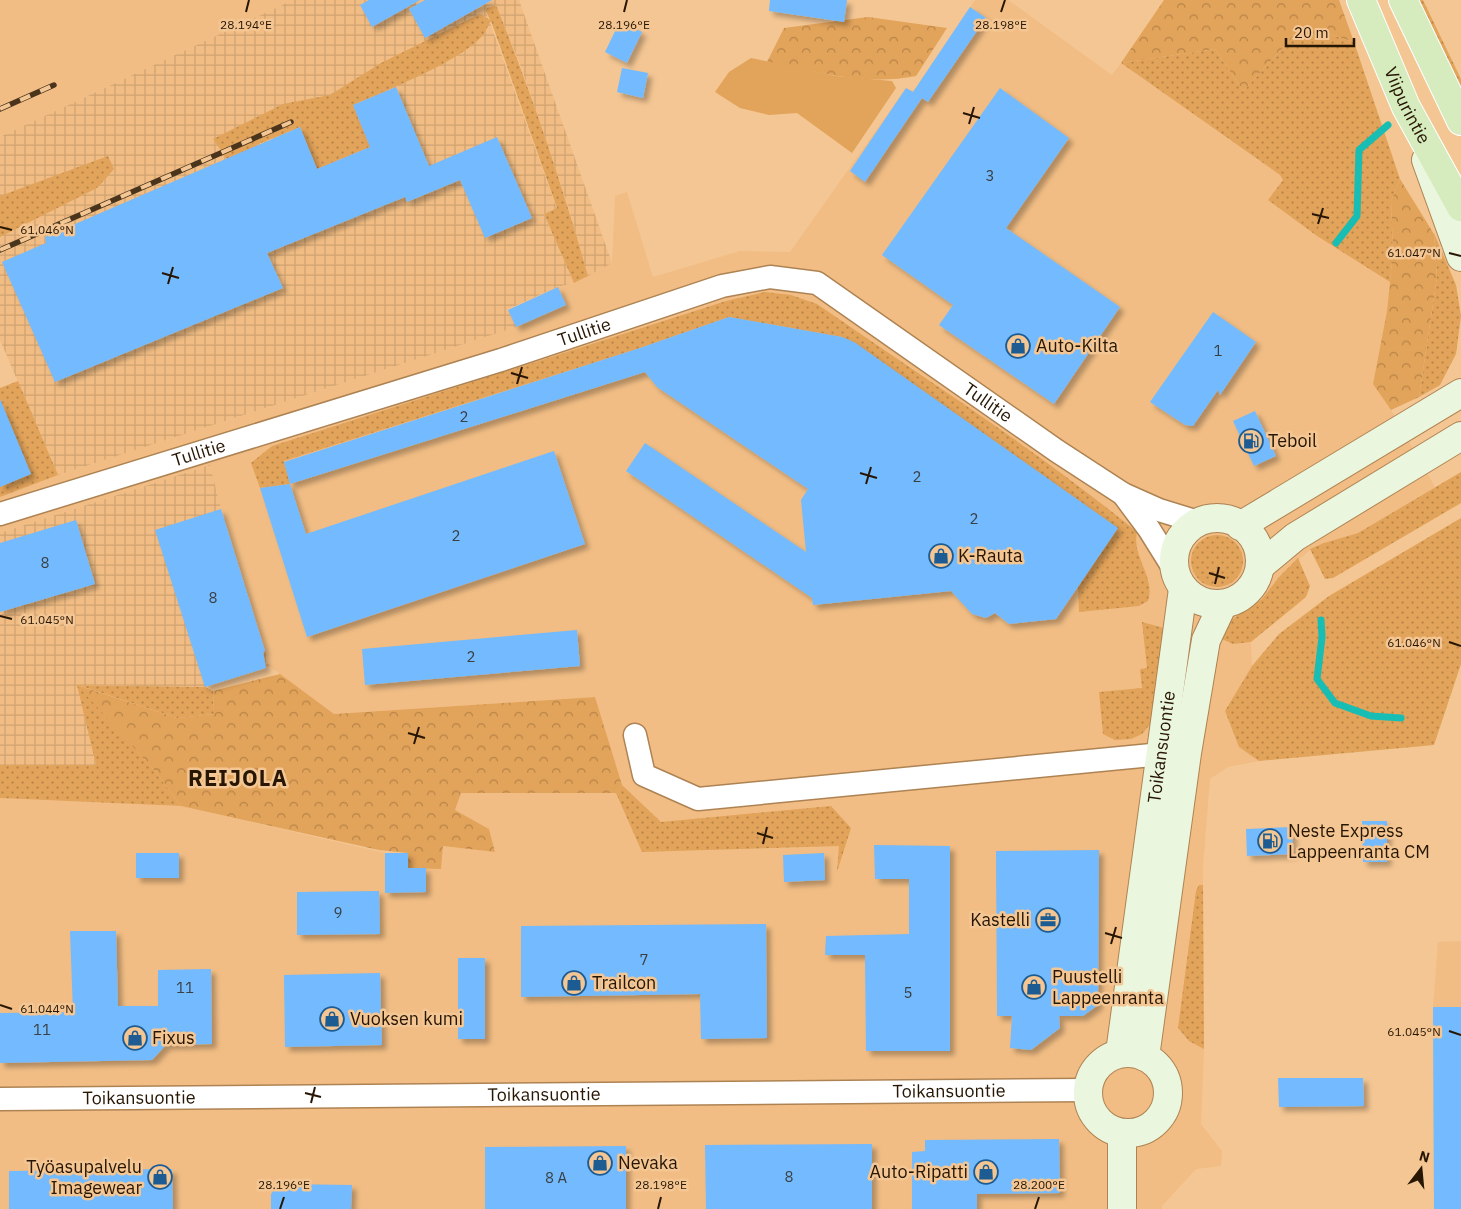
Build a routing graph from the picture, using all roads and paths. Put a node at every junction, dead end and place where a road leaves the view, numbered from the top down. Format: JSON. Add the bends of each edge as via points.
{"nodes":[{"id":1,"x":1361,"y":0,"type":"edge"},
{"id":2,"x":1403,"y":0,"type":"edge"},
{"id":3,"x":1406,"y":107,"type":"junction"},
{"id":4,"x":1461,"y":121,"type":"edge"},
{"id":5,"x":1461,"y":207,"type":"edge"},
{"id":6,"x":1461,"y":257,"type":"edge"},
{"id":7,"x":1461,"y":374,"type":"edge"},
{"id":8,"x":1461,"y":393,"type":"edge"},
{"id":9,"x":1424,"y":415,"type":"junction"},
{"id":10,"x":1454,"y":443,"type":"edge"},
{"id":11,"x":1123,"y":494,"type":"junction"},
{"id":12,"x":0,"y":514,"type":"edge"},
{"id":13,"x":1198,"y":522,"type":"junction"},
{"id":14,"x":1240,"y":526,"type":"junction"},
{"id":15,"x":1260,"y":566,"type":"junction"},
{"id":16,"x":1178,"y":579,"type":"junction"},
{"id":17,"x":1223,"y":604,"type":"junction"},
{"id":18,"x":635,"y":735,"type":"dead end"},
{"id":19,"x":1162,"y":754,"type":"junction"},
{"id":20,"x":1132,"y":1055,"type":"junction"},
{"id":21,"x":1088,"y":1090,"type":"junction"},
{"id":22,"x":0,"y":1099,"type":"edge"},
{"id":23,"x":1122,"y":1133,"type":"junction"},
{"id":24,"x":1122,"y":1209,"type":"edge"}],
"edges":[{"from":1,"to":3,"type":"main road","name":"Viipurintie"},
{"from":2,"to":4,"type":"main road"},
{"from":3,"to":5,"type":"main road","name":"Viipurintie"},
{"from":3,"to":6,"type":"main road"},
{"from":7,"to":9,"type":"main road"},
{"from":8,"to":9,"type":"main road"},
{"from":9,"to":14,"type":"main road"},
{"from":10,"to":15,"type":"main road","via":[[1295,537]]},
{"from":11,"to":12,"type":"street","name":"Tullitie","via":[[817,283],[770,277],[722,286],[501,360]]},
{"from":11,"to":13,"type":"street","name":"Tullitie"},
{"from":11,"to":16,"type":"street","name":"Tullitie","via":[[1150,529]]},
{"from":13,"to":14,"type":"main road","via":[[1212,518],[1227,519]]},
{"from":13,"to":16,"type":"main road","via":[[1178,541],[1174,555]]},
{"from":14,"to":15,"type":"main road","via":[[1256,543]]},
{"from":15,"to":17,"type":"main road","via":[[1248,591]]},
{"from":16,"to":17,"type":"main road","via":[[1201,602]]},
{"from":16,"to":19,"type":"main road","name":"Toikansuontie"},
{"from":17,"to":20,"type":"main road","name":"Toikansuontie","via":[[1206,640]]},
{"from":18,"to":19,"type":"street","via":[[644,775],[698,799]]},
{"from":19,"to":20,"type":"main road","name":"Toikansuontie"},
{"from":20,"to":21,"type":"main road","via":[[1101,1063],[1090,1080]]},
{"from":20,"to":23,"type":"main road","via":[[1161,1069],[1168,1086],[1167,1105],[1154,1124],[1144,1130]]},
{"from":21,"to":22,"type":"street","name":"Toikansuontie"},
{"from":21,"to":23,"type":"main road","via":[[1091,1108],[1100,1123]]},
{"from":23,"to":24,"type":"main road"}]}
